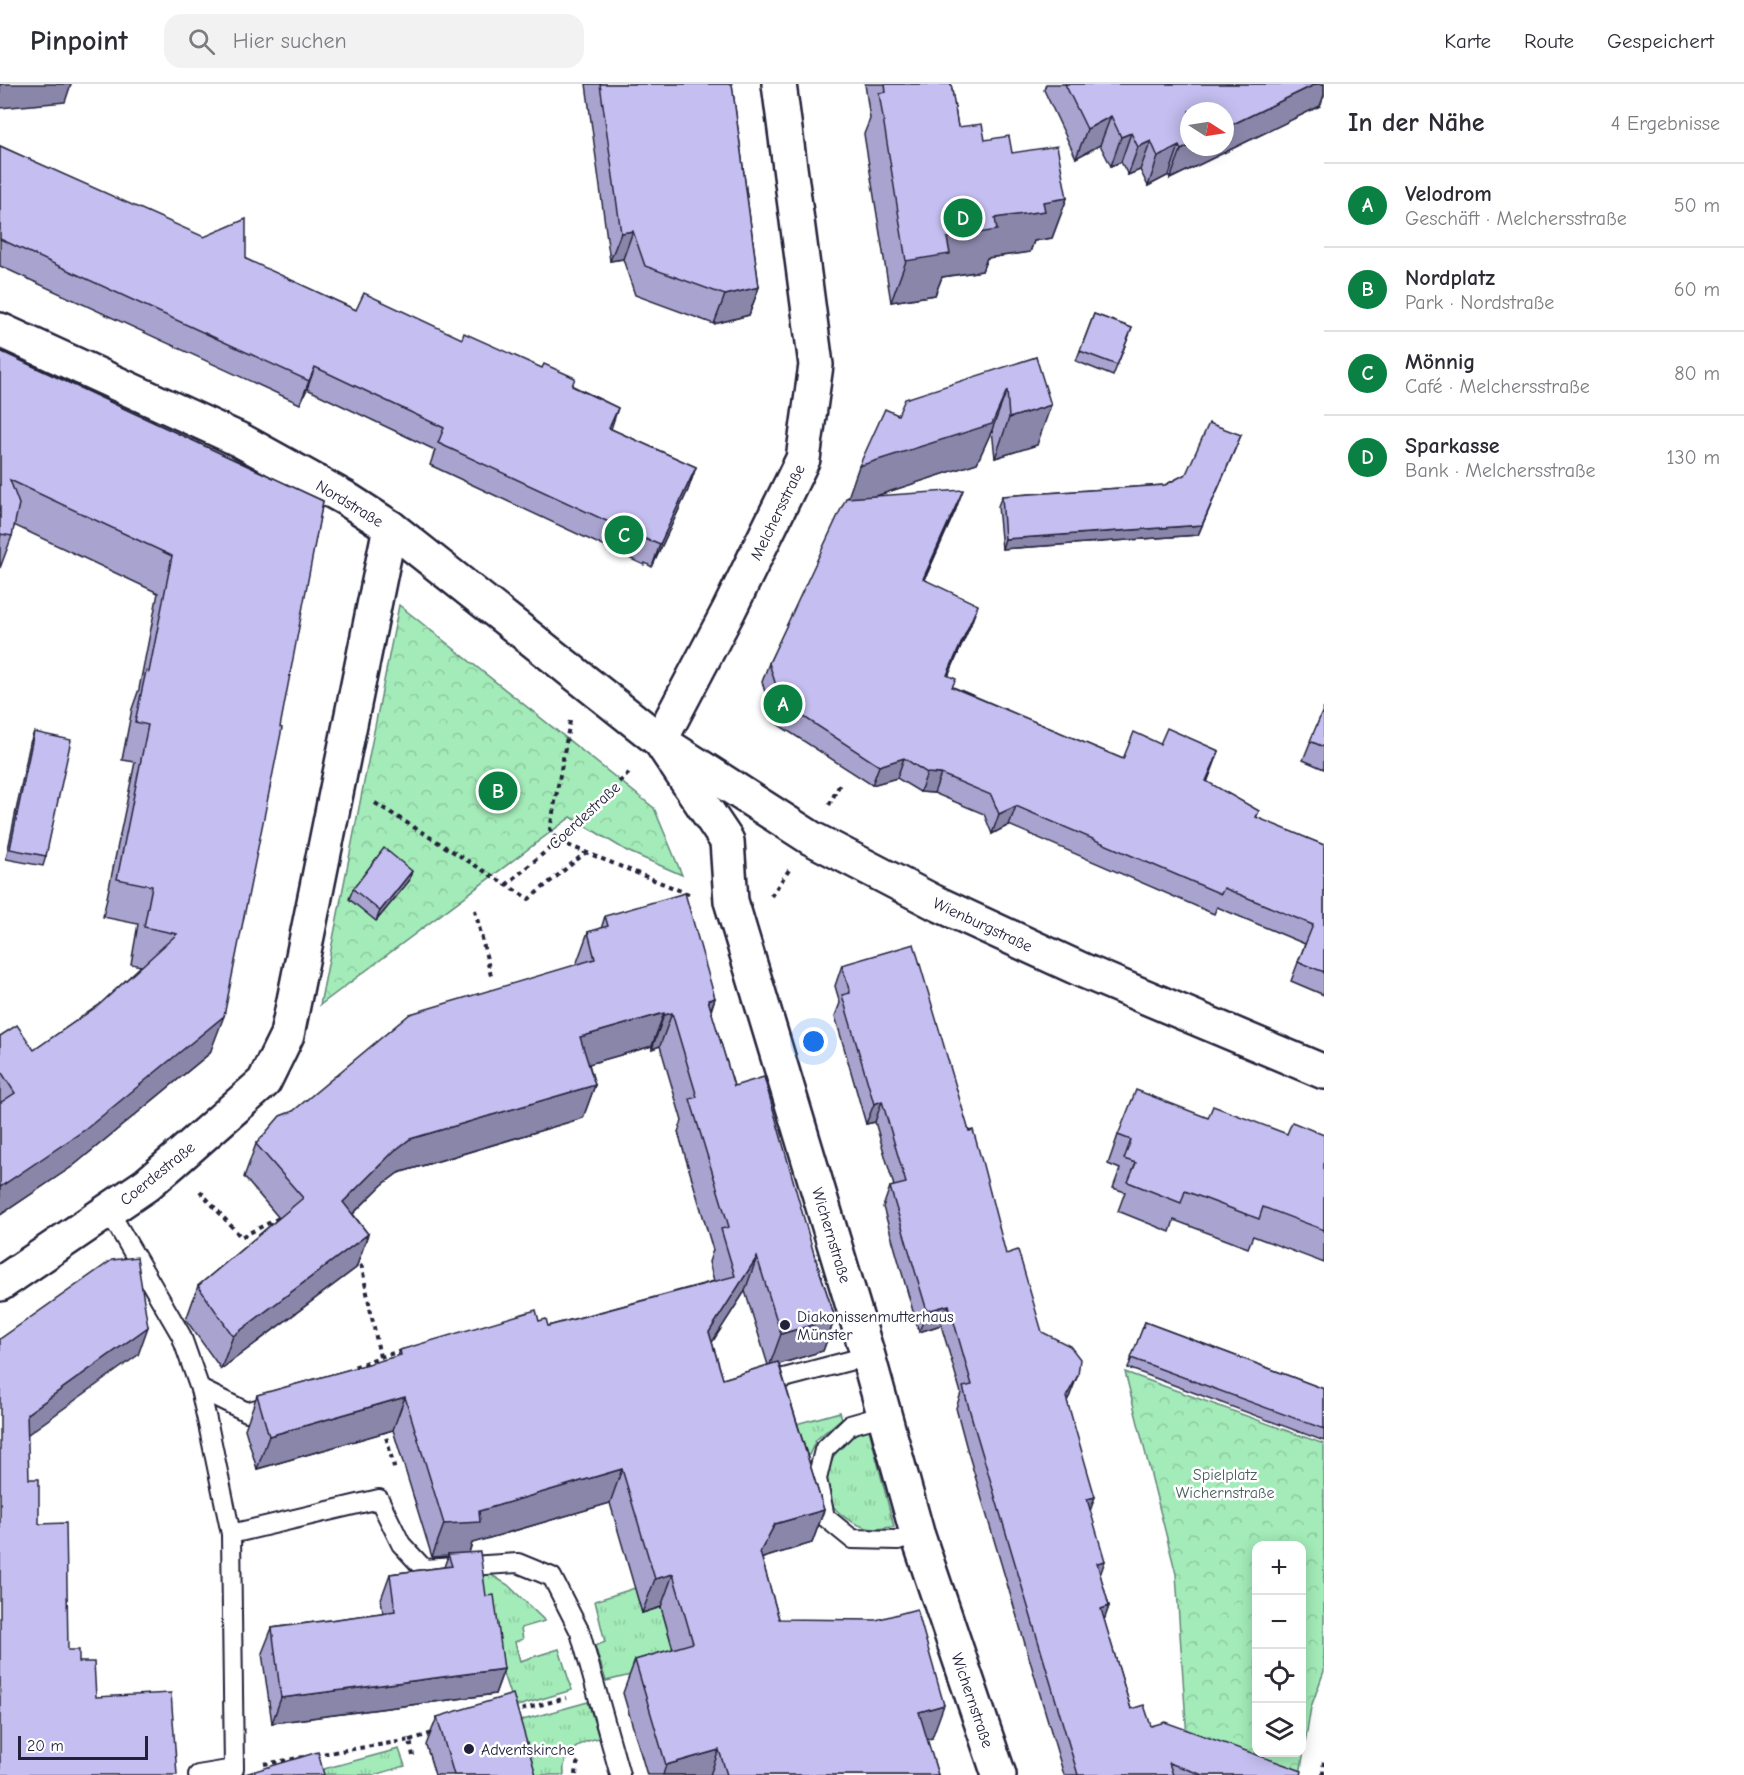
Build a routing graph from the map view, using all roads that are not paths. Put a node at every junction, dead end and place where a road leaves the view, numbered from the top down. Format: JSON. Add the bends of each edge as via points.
{"nodes":[{"id":1,"x":779,"y":84,"type":"edge"},
{"id":2,"x":0,"y":330,"type":"edge"},
{"id":3,"x":390,"y":527,"type":"junction"},
{"id":4,"x":660,"y":741,"type":"junction"},
{"id":5,"x":1324,"y":1072,"type":"edge"},
{"id":6,"x":109,"y":1211,"type":"junction"},
{"id":7,"x":0,"y":1284,"type":"edge"},
{"id":8,"x":868,"y":1356,"type":"junction"},
{"id":9,"x":744,"y":1388,"type":"edge"},
{"id":10,"x":200,"y":1389,"type":"junction"},
{"id":11,"x":290,"y":1400,"type":"edge"},
{"id":12,"x":885,"y":1415,"type":"junction"},
{"id":13,"x":917,"y":1533,"type":"junction"},
{"id":14,"x":231,"y":1534,"type":"junction"},
{"id":15,"x":198,"y":1775,"type":"edge"},
{"id":16,"x":620,"y":1775,"type":"edge"},
{"id":17,"x":999,"y":1775,"type":"edge"}],
"edges":[{"from":1,"to":4,"type":"street","name":"Melchersstraße","via":[[816,365],[803,459]]},
{"from":2,"to":3,"type":"street","name":"Nordstraße","via":[[240,440]]},
{"from":3,"to":4,"type":"street","name":"Nordstraße"},
{"from":3,"to":6,"type":"street","name":"Coerdestraße","via":[[287,1035],[264,1082],[146,1185]]},
{"from":4,"to":5,"type":"street","name":"Wienburgstraße","via":[[811,838],[934,902],[1084,971]]},
{"from":4,"to":8,"type":"street","name":"Wichernstraße","via":[[727,841],[731,901]]},
{"from":6,"to":7,"type":"street","name":"Coerdestraße"},
{"from":6,"to":10,"type":"lane","via":[[181,1335]]},
{"from":8,"to":9,"type":"lane"},
{"from":8,"to":12,"type":"street","name":"Wichernstraße"},
{"from":10,"to":11,"type":"lane","via":[[247,1412]]},
{"from":10,"to":14,"type":"lane"},
{"from":12,"to":13,"type":"street","name":"Wichernstraße"},
{"from":12,"to":13,"type":"lane","via":[[850,1425],[824,1450],[817,1479],[825,1517],[852,1539],[898,1540]]},
{"from":13,"to":17,"type":"street","name":"Wichernstraße"},
{"from":14,"to":15,"type":"lane","via":[[234,1769]]},
{"from":14,"to":16,"type":"lane","via":[[379,1499],[401,1544],[424,1569],[518,1563],[552,1576],[580,1632]]}]}
